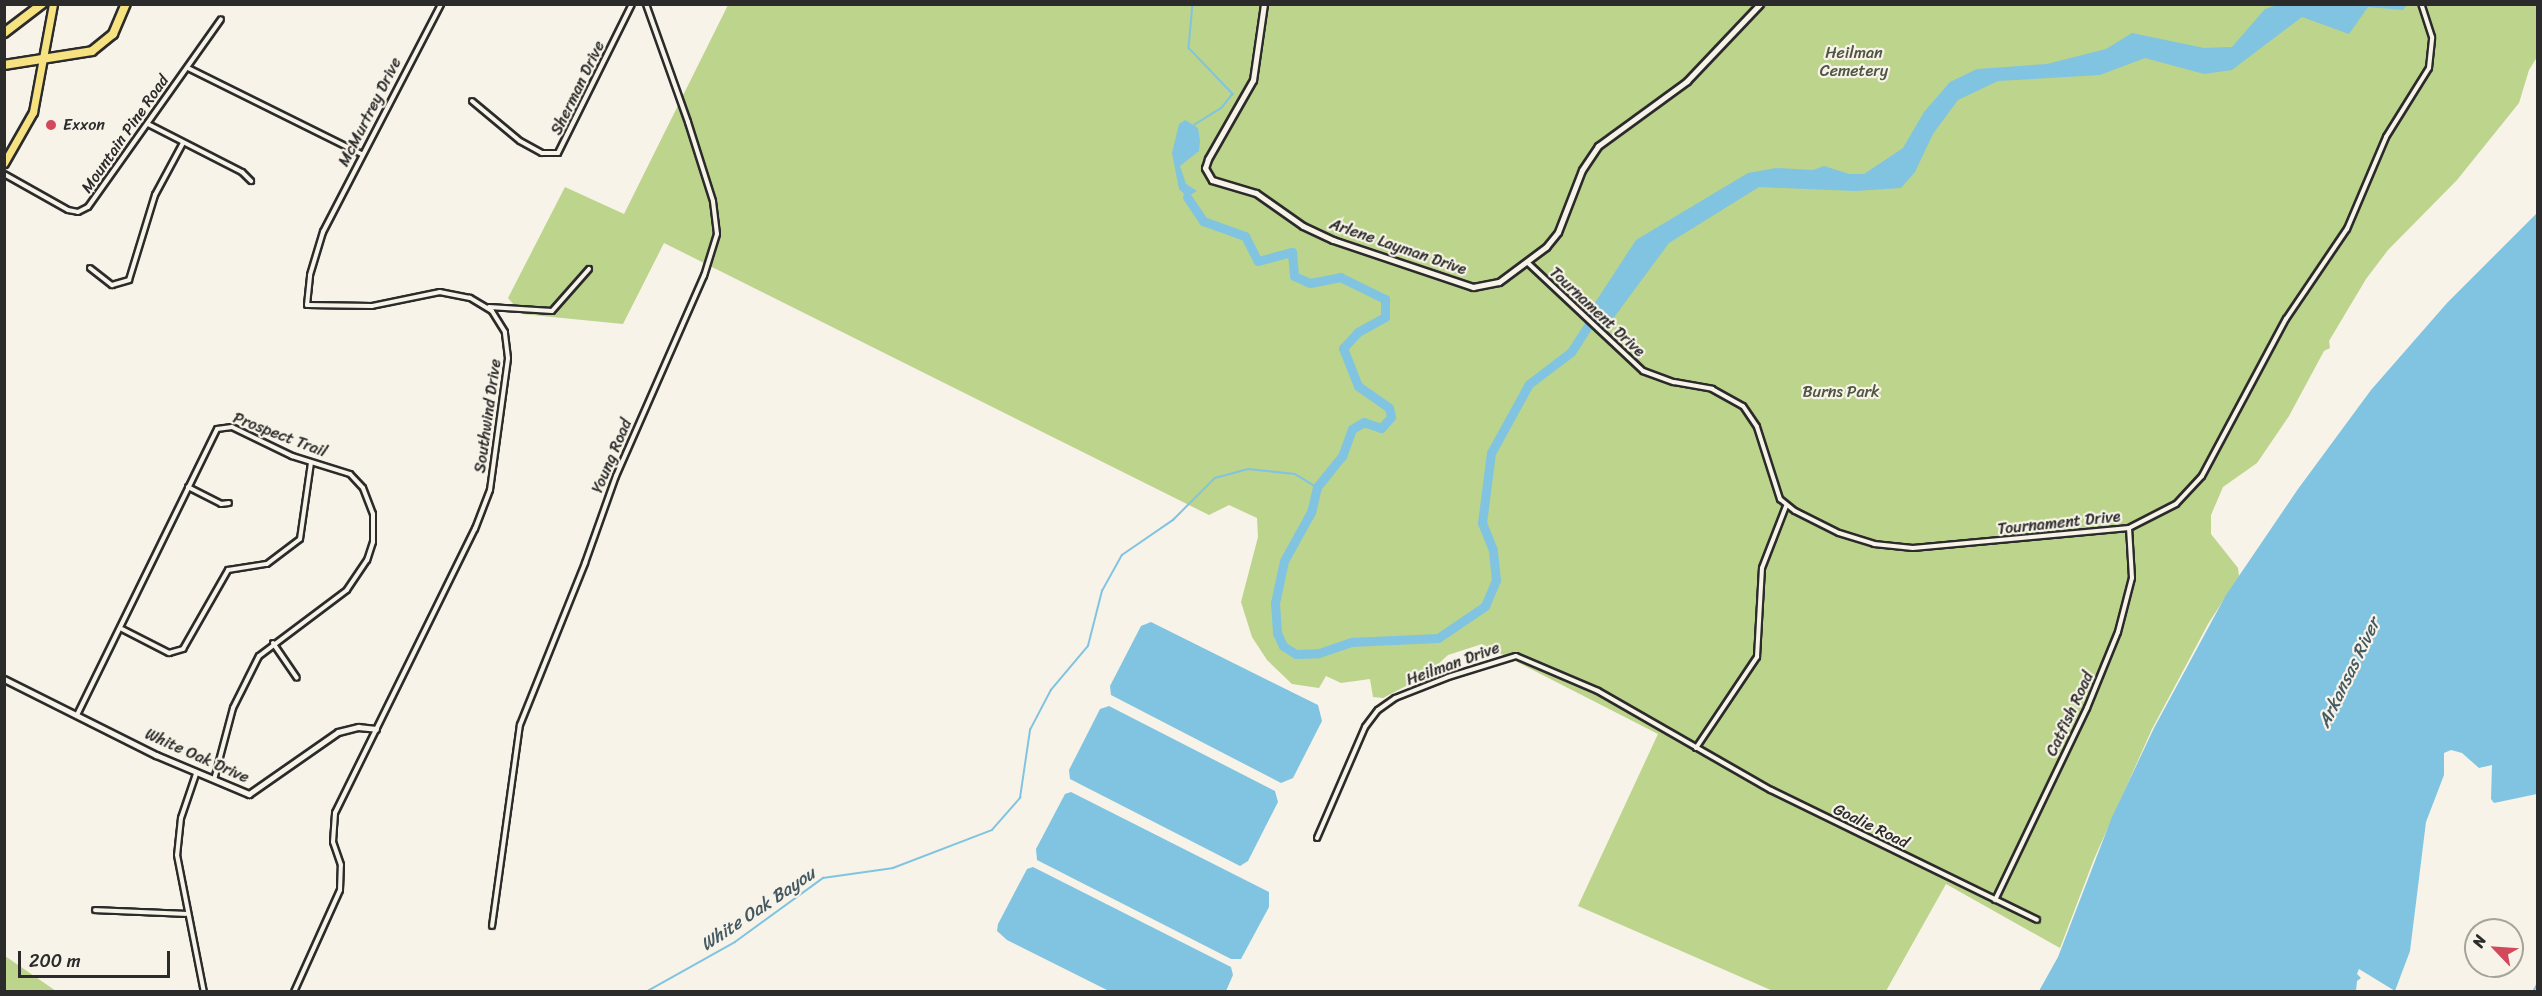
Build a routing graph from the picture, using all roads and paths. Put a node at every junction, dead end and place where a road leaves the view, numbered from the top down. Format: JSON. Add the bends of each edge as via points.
{"nodes":[{"id":1,"x":42,"y":4,"type":"edge"},
{"id":2,"x":53,"y":4,"type":"edge"},
{"id":3,"x":126,"y":4,"type":"edge"},
{"id":4,"x":441,"y":4,"type":"edge"},
{"id":5,"x":632,"y":4,"type":"edge"},
{"id":6,"x":646,"y":4,"type":"edge"},
{"id":7,"x":1264,"y":4,"type":"edge"},
{"id":8,"x":1760,"y":4,"type":"edge"},
{"id":9,"x":2421,"y":4,"type":"edge"},
{"id":10,"x":221,"y":19,"type":"dead end"},
{"id":11,"x":4,"y":33,"type":"edge"},
{"id":12,"x":46,"y":57,"type":"junction"},
{"id":13,"x":4,"y":65,"type":"edge"},
{"id":14,"x":188,"y":68,"type":"junction"},
{"id":15,"x":472,"y":101,"type":"dead end"},
{"id":16,"x":148,"y":124,"type":"junction"},
{"id":17,"x":183,"y":142,"type":"junction"},
{"id":18,"x":361,"y":154,"type":"junction"},
{"id":19,"x":4,"y":163,"type":"edge"},
{"id":20,"x":4,"y":174,"type":"edge"},
{"id":21,"x":250,"y":181,"type":"dead end"},
{"id":22,"x":1528,"y":263,"type":"junction"},
{"id":23,"x":90,"y":268,"type":"dead end"},
{"id":24,"x":589,"y":269,"type":"dead end"},
{"id":25,"x":488,"y":307,"type":"junction"},
{"id":26,"x":311,"y":463,"type":"junction"},
{"id":27,"x":188,"y":487,"type":"junction"},
{"id":28,"x":229,"y":503,"type":"dead end"},
{"id":29,"x":1786,"y":506,"type":"junction"},
{"id":30,"x":2129,"y":528,"type":"junction"},
{"id":31,"x":122,"y":629,"type":"junction"},
{"id":32,"x":273,"y":643,"type":"junction"},
{"id":33,"x":297,"y":678,"type":"dead end"},
{"id":34,"x":4,"y":679,"type":"edge"},
{"id":35,"x":77,"y":715,"type":"junction"},
{"id":36,"x":376,"y":729,"type":"junction"},
{"id":37,"x":1696,"y":748,"type":"junction"},
{"id":38,"x":196,"y":774,"type":"junction"},
{"id":39,"x":214,"y":781,"type":"junction"},
{"id":40,"x":1317,"y":838,"type":"dead end"},
{"id":41,"x":1995,"y":900,"type":"junction"},
{"id":42,"x":95,"y":910,"type":"dead end"},
{"id":43,"x":186,"y":914,"type":"junction"},
{"id":44,"x":2037,"y":920,"type":"dead end"},
{"id":45,"x":492,"y":926,"type":"dead end"},
{"id":46,"x":204,"y":992,"type":"edge"},
{"id":47,"x":294,"y":992,"type":"edge"}],
"edges":[{"from":1,"to":11,"type":"highway"},
{"from":2,"to":12,"type":"main road"},
{"from":3,"to":12,"type":"highway","via":[[113,34],[98,48],[74,56]]},
{"from":4,"to":18,"type":"street","name":"McMurtrey Drive"},
{"from":5,"to":15,"type":"street","name":"Sherman Drive","via":[[558,153],[542,153],[520,141]]},
{"from":6,"to":45,"type":"street","name":"Young Road","via":[[713,201],[717,234],[704,276],[609,492],[520,725]]},
{"from":7,"to":22,"type":"street","name":"Arlene Layman Drive","via":[[1253,80],[1208,159],[1205,168],[1212,180],[1256,193],[1303,226],[1333,240],[1464,285],[1490,285]]},
{"from":8,"to":22,"type":"street","name":"Arlene Layman Drive","via":[[1688,81],[1598,146],[1582,170],[1558,232]]},
{"from":9,"to":30,"type":"street","name":"Tournament Drive","via":[[2432,37],[2429,68],[2386,137],[2347,229],[2286,319],[2202,476],[2176,504]]},
{"from":10,"to":14,"type":"street"},
{"from":12,"to":13,"type":"highway"},
{"from":12,"to":19,"type":"main road","via":[[29,124]]},
{"from":14,"to":16,"type":"street","name":"Mountain Pine Road"},
{"from":14,"to":18,"type":"street","name":"Mountain Pine Road"},
{"from":16,"to":17,"type":"street"},
{"from":16,"to":20,"type":"street","name":"Mountain Pine Road","via":[[93,202],[78,212],[64,209]]},
{"from":17,"to":21,"type":"street","via":[[242,172]]},
{"from":17,"to":23,"type":"street","via":[[154,195],[129,280],[112,285]]},
{"from":18,"to":25,"type":"street","name":"McMurtrey Drive","via":[[323,232],[307,305],[372,306],[440,292],[460,295]]},
{"from":22,"to":29,"type":"street","name":"Tournament Drive","via":[[1652,376],[1712,389],[1743,406],[1757,427],[1772,482]]},
{"from":24,"to":25,"type":"street","via":[[552,311]]},
{"from":25,"to":36,"type":"street","name":"Southwind Drive","via":[[505,332],[508,358],[489,490],[476,529]]},
{"from":26,"to":27,"type":"street","name":"Prospect Trail","via":[[224,426],[212,435]]},
{"from":26,"to":31,"type":"street","via":[[304,528],[297,544],[267,564],[234,567],[223,575],[183,649],[169,653]]},
{"from":26,"to":32,"type":"street","name":"Prospect Trail","via":[[339,469],[358,481],[373,514],[373,542],[363,570],[347,590]]},
{"from":27,"to":28,"type":"street","via":[[221,504]]},
{"from":27,"to":31,"type":"street","name":"Prospect Trail"},
{"from":29,"to":30,"type":"street","name":"Tournament Drive","via":[[1839,533],[1898,548]]},
{"from":29,"to":37,"type":"street","via":[[1762,568],[1757,657]]},
{"from":30,"to":41,"type":"street","name":"Catfish Road","via":[[2132,578],[2118,632],[2087,708]]},
{"from":31,"to":35,"type":"street","name":"Prospect Trail"},
{"from":32,"to":33,"type":"street"},
{"from":32,"to":39,"type":"street","name":"Prospect Trail","via":[[259,656],[233,708]]},
{"from":34,"to":35,"type":"street","name":"White Oak Drive"},
{"from":35,"to":38,"type":"street","name":"White Oak Drive"},
{"from":36,"to":39,"type":"street","name":"White Oak Drive","via":[[358,727],[338,732],[249,795]]},
{"from":36,"to":47,"type":"street","via":[[335,813],[333,842],[341,865],[340,890]]},
{"from":37,"to":40,"type":"street","name":"Heilman Drive","via":[[1563,675],[1520,656],[1502,657],[1395,698],[1378,710],[1365,727]]},
{"from":37,"to":41,"type":"street","name":"Goalie Road","via":[[1771,790]]},
{"from":38,"to":39,"type":"street","name":"White Oak Drive"},
{"from":38,"to":43,"type":"street","via":[[177,839],[177,867]]},
{"from":41,"to":44,"type":"street","name":"Goalie Road"},
{"from":42,"to":43,"type":"street"},
{"from":43,"to":46,"type":"street"}]}
